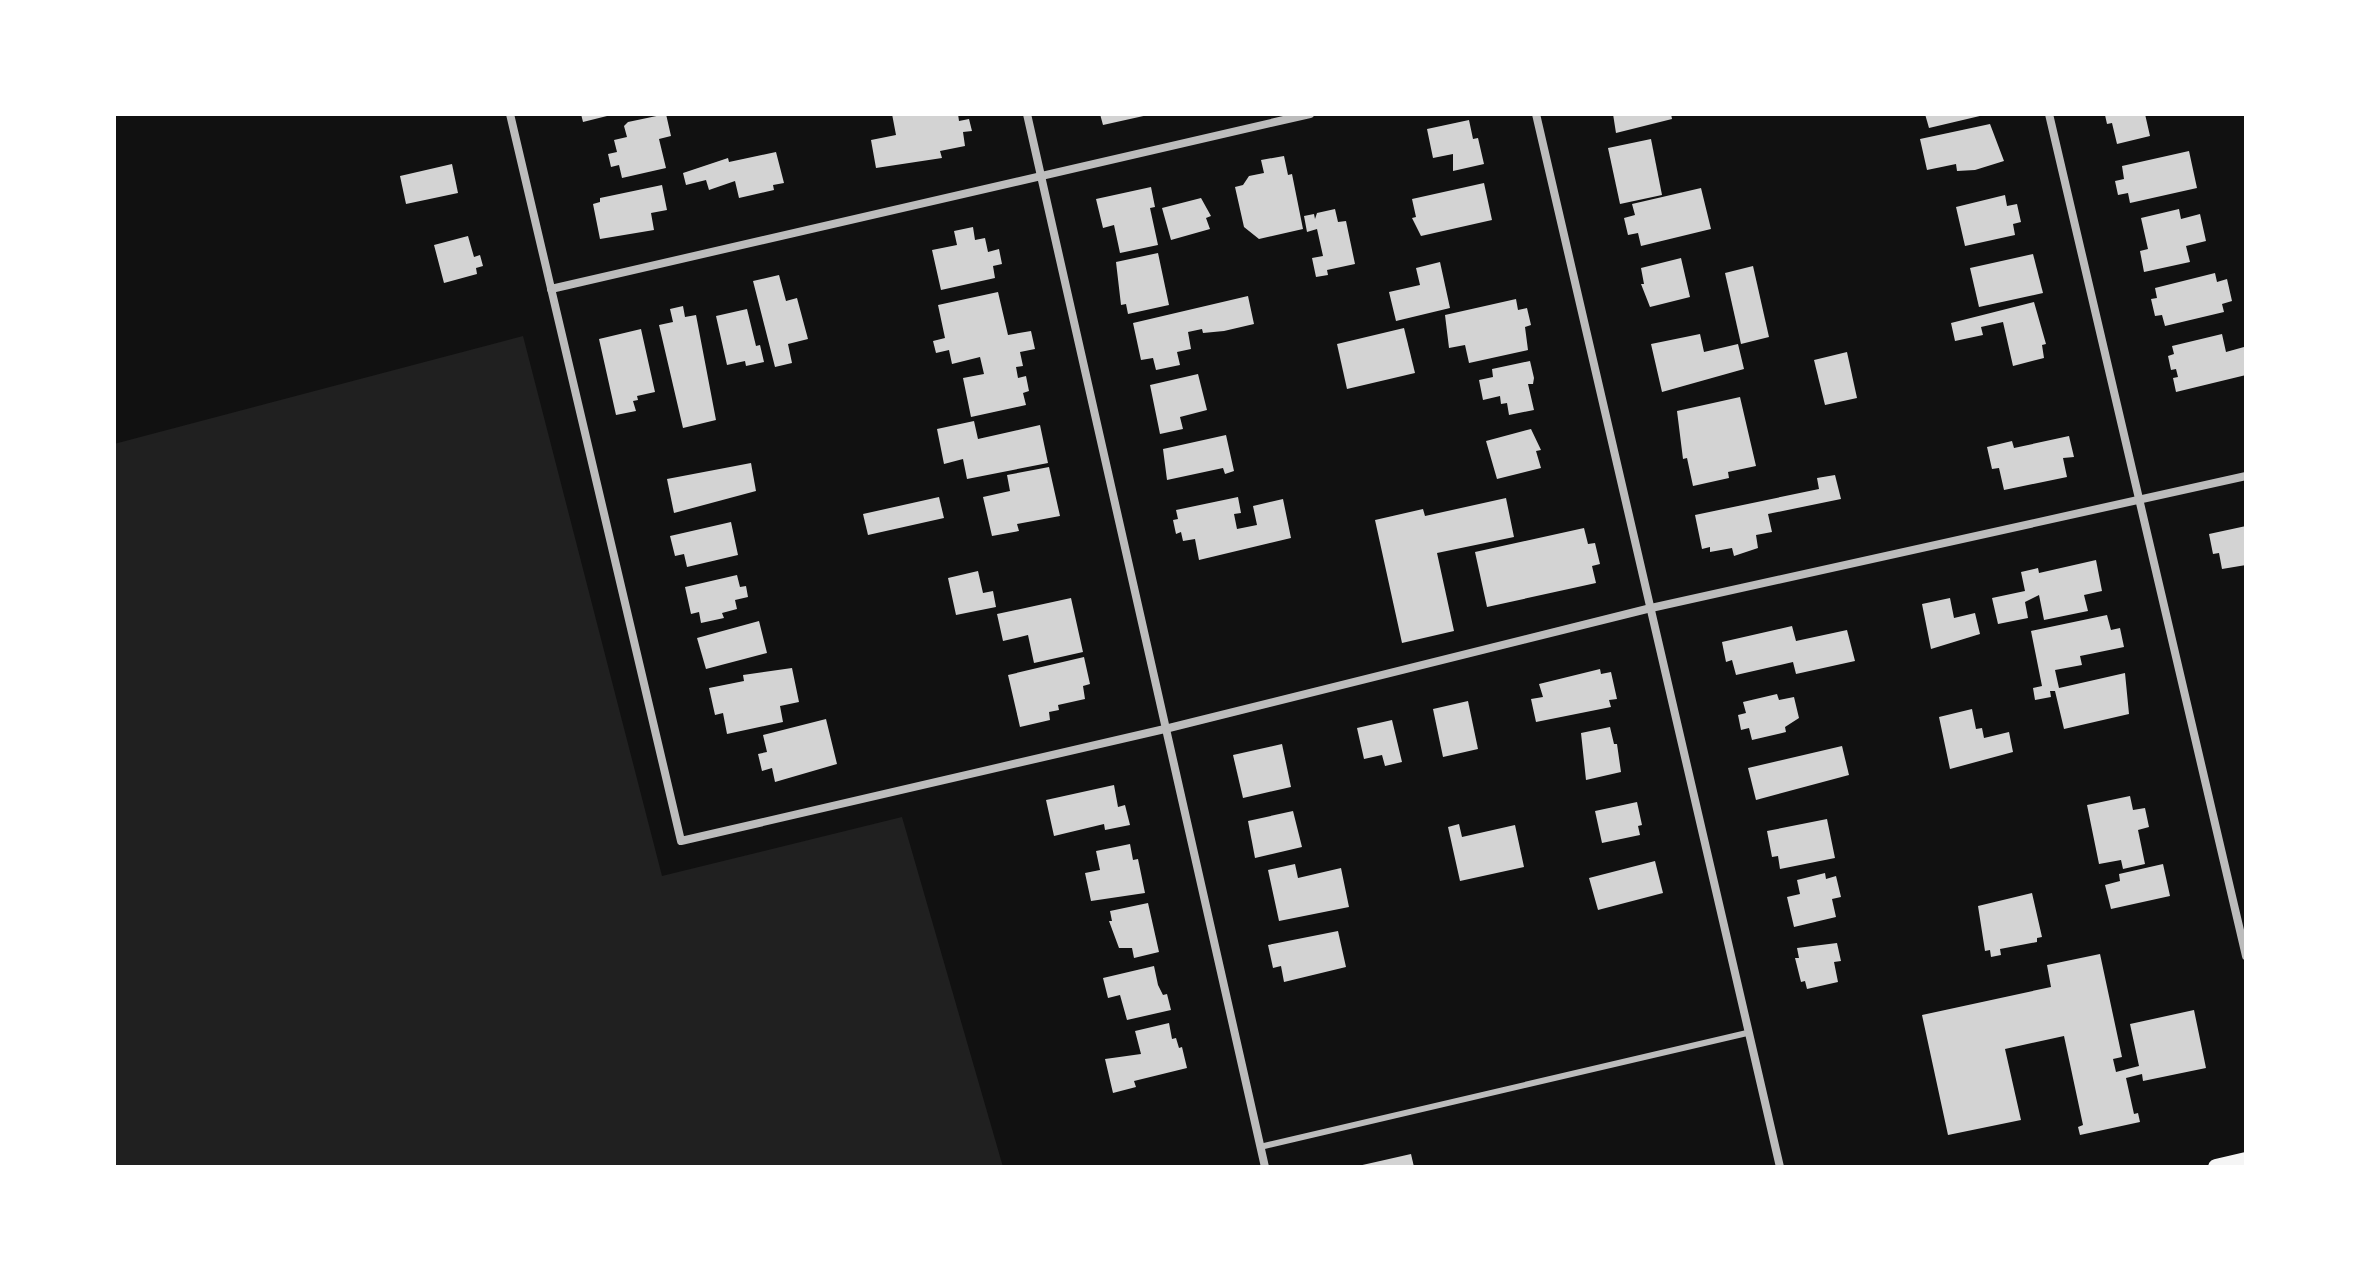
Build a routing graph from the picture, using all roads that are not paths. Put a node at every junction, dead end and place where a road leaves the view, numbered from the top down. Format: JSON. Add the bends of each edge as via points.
{"nodes":[{"id":1,"x":510,"y":114,"type":"edge"},
{"id":2,"x":1027,"y":114,"type":"edge"},
{"id":3,"x":1310,"y":114,"type":"edge"},
{"id":4,"x":1536,"y":114,"type":"edge"},
{"id":5,"x":2049,"y":114,"type":"edge"},
{"id":6,"x":1041,"y":177,"type":"junction"},
{"id":7,"x":551,"y":289,"type":"junction"},
{"id":8,"x":2246,"y":476,"type":"edge"},
{"id":9,"x":2141,"y":501,"type":"junction"},
{"id":10,"x":1651,"y":608,"type":"junction"},
{"id":11,"x":1169,"y":728,"type":"junction"},
{"id":12,"x":2246,"y":956,"type":"edge"},
{"id":13,"x":1747,"y":1033,"type":"junction"},
{"id":14,"x":1260,"y":1147,"type":"junction"},
{"id":15,"x":2246,"y":1160,"type":"edge"},
{"id":16,"x":1265,"y":1167,"type":"edge"},
{"id":17,"x":1780,"y":1167,"type":"edge"},
{"id":18,"x":2216,"y":1167,"type":"edge"}],
"edges":[{"from":1,"to":7,"type":"street"},
{"from":2,"to":6,"type":"street"},
{"from":3,"to":6,"type":"street"},
{"from":4,"to":10,"type":"street"},
{"from":5,"to":9,"type":"street"},
{"from":6,"to":7,"type":"street"},
{"from":6,"to":11,"type":"street"},
{"from":7,"to":11,"type":"street","via":[[681,841]]},
{"from":8,"to":9,"type":"street"},
{"from":9,"to":10,"type":"street"},
{"from":9,"to":12,"type":"street"},
{"from":10,"to":11,"type":"street"},
{"from":10,"to":13,"type":"street"},
{"from":11,"to":14,"type":"street"},
{"from":13,"to":14,"type":"lane"},
{"from":13,"to":17,"type":"street"},
{"from":14,"to":16,"type":"street"},
{"from":15,"to":18,"type":"main road"}]}
